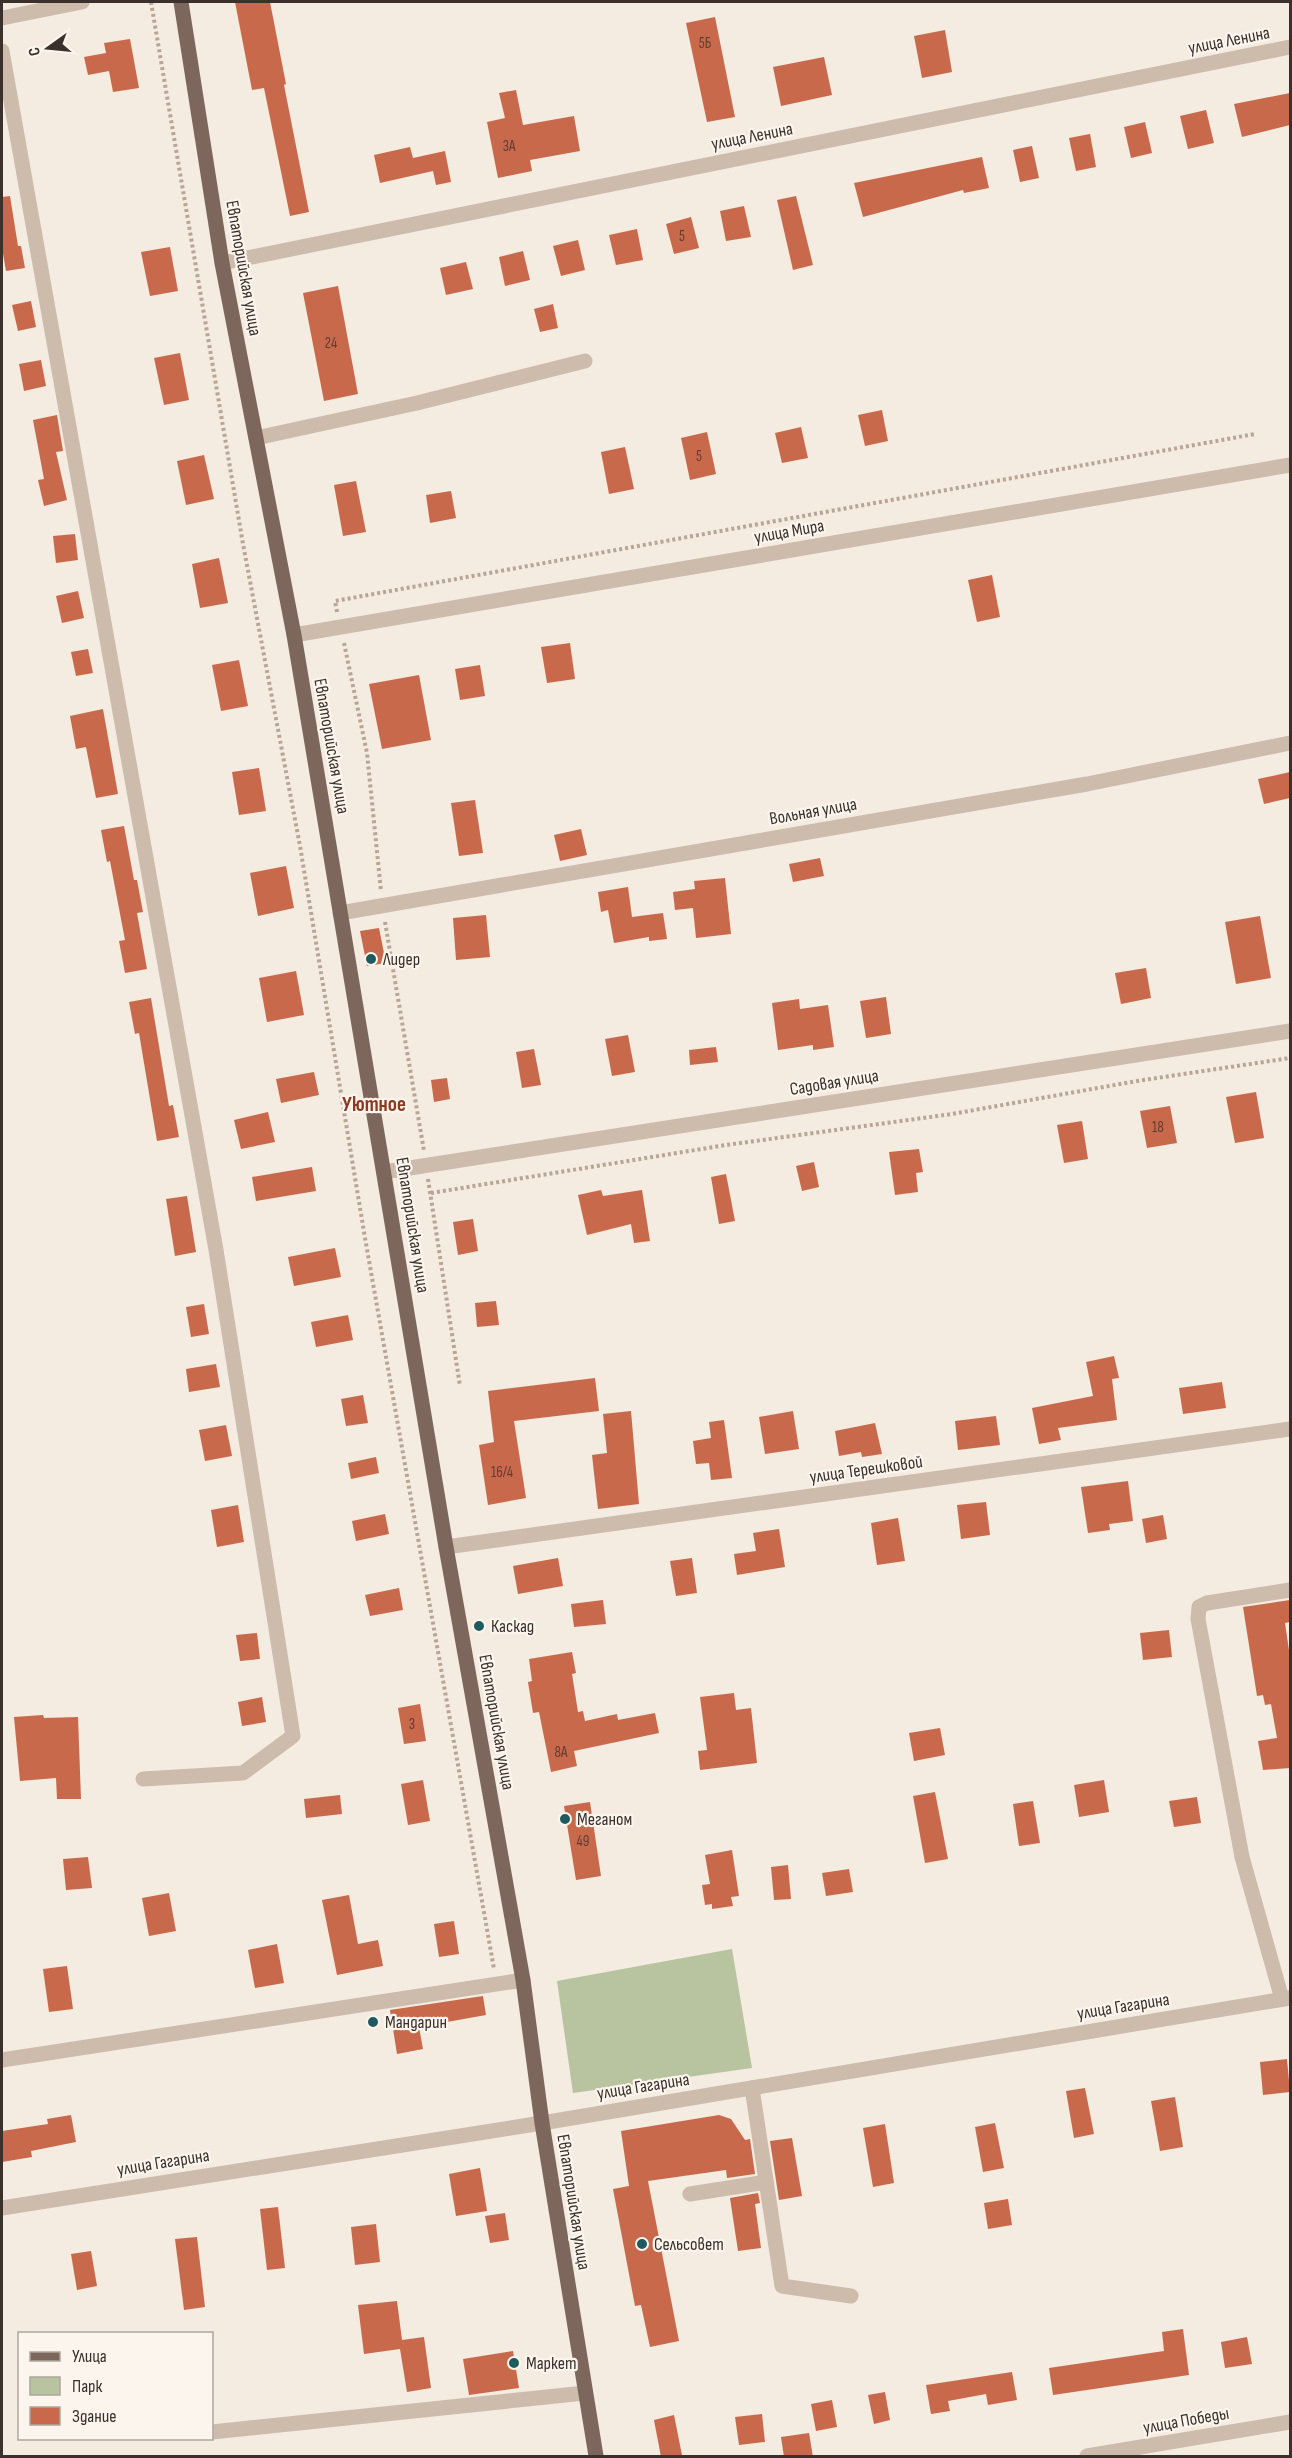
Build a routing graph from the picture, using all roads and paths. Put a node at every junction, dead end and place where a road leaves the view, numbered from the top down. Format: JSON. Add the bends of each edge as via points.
{"nodes":[{"id":1,"x":82,"y":2,"type":"edge"},
{"id":2,"x":151,"y":2,"type":"edge"},
{"id":3,"x":181,"y":2,"type":"edge"},
{"id":4,"x":2,"y":18,"type":"edge"},
{"id":5,"x":1290,"y":47,"type":"edge"},
{"id":6,"x":2,"y":51,"type":"edge"},
{"id":7,"x":222,"y":263,"type":"junction"},
{"id":8,"x":585,"y":361,"type":"dead end"},
{"id":9,"x":1255,"y":434,"type":"dead end"},
{"id":10,"x":256,"y":438,"type":"junction"},
{"id":11,"x":1290,"y":465,"type":"edge"},
{"id":12,"x":341,"y":628,"type":"junction"},
{"id":13,"x":294,"y":635,"type":"junction"},
{"id":14,"x":1290,"y":743,"type":"edge"},
{"id":15,"x":382,"y":905,"type":"junction"},
{"id":16,"x":340,"y":913,"type":"junction"},
{"id":17,"x":1290,"y":1031,"type":"edge"},
{"id":18,"x":1290,"y":1058,"type":"edge"},
{"id":19,"x":426,"y":1165,"type":"junction"},
{"id":20,"x":384,"y":1172,"type":"junction"},
{"id":21,"x":431,"y":1193,"type":"junction"},
{"id":22,"x":460,"y":1386,"type":"dead end"},
{"id":23,"x":1290,"y":1429,"type":"edge"},
{"id":24,"x":446,"y":1547,"type":"junction"},
{"id":25,"x":1290,"y":1590,"type":"edge"},
{"id":26,"x":143,"y":1779,"type":"dead end"},
{"id":27,"x":523,"y":1980,"type":"junction"},
{"id":28,"x":496,"y":1984,"type":"junction"},
{"id":29,"x":1286,"y":1999,"type":"edge"},
{"id":30,"x":2,"y":2060,"type":"edge"},
{"id":31,"x":752,"y":2088,"type":"junction"},
{"id":32,"x":542,"y":2122,"type":"junction"},
{"id":33,"x":766,"y":2182,"type":"junction"},
{"id":34,"x":690,"y":2194,"type":"dead end"},
{"id":35,"x":2,"y":2208,"type":"edge"},
{"id":36,"x":851,"y":2296,"type":"dead end"},
{"id":37,"x":585,"y":2393,"type":"junction"},
{"id":38,"x":1290,"y":2422,"type":"edge"},
{"id":39,"x":213,"y":2432,"type":"edge"},
{"id":40,"x":596,"y":2457,"type":"edge"},
{"id":41,"x":1088,"y":2457,"type":"edge"}],
"edges":[{"from":1,"to":4,"type":"street"},
{"from":2,"to":28,"type":"path"},
{"from":3,"to":7,"type":"main road","name":"Евпаторийская улица"},
{"from":5,"to":7,"type":"street","name":"улица Ленина"},
{"from":6,"to":26,"type":"street","via":[[216,1250],[293,1736],[243,1773]]},
{"from":7,"to":10,"type":"main road","name":"Евпаторийская улица"},
{"from":8,"to":10,"type":"street"},
{"from":9,"to":12,"type":"path","via":[[335,602]]},
{"from":10,"to":13,"type":"main road","name":"Евпаторийская улица"},
{"from":11,"to":12,"type":"street","name":"улица Мира"},
{"from":12,"to":13,"type":"street","name":"улица Мира"},
{"from":12,"to":15,"type":"path","via":[[367,753]]},
{"from":13,"to":16,"type":"main road","name":"Евпаторийская улица"},
{"from":14,"to":15,"type":"street","name":"Вольная улица","via":[[1087,784]]},
{"from":15,"to":16,"type":"street","name":"Вольная улица"},
{"from":15,"to":19,"type":"path"},
{"from":16,"to":20,"type":"main road","name":"Евпаторийская улица"},
{"from":17,"to":19,"type":"street","name":"Садовая улица"},
{"from":18,"to":21,"type":"path"},
{"from":19,"to":20,"type":"street","name":"Садовая улица"},
{"from":19,"to":21,"type":"path"},
{"from":20,"to":24,"type":"main road","name":"Евпаторийская улица"},
{"from":21,"to":22,"type":"path"},
{"from":23,"to":24,"type":"street","name":"улица Терешковой"},
{"from":24,"to":27,"type":"main road","name":"Евпаторийская улица"},
{"from":25,"to":29,"type":"street","via":[[1207,1603],[1199,1607],[1198,1619],[1242,1857]]},
{"from":27,"to":28,"type":"street"},
{"from":27,"to":32,"type":"main road","name":"Евпаторийская улица"},
{"from":28,"to":30,"type":"street"},
{"from":29,"to":31,"type":"street","name":"улица Гагарина"},
{"from":31,"to":32,"type":"street","name":"улица Гагарина"},
{"from":31,"to":33,"type":"street"},
{"from":32,"to":35,"type":"street","name":"улица Гагарина"},
{"from":32,"to":37,"type":"main road","name":"Евпаторийская улица"},
{"from":33,"to":34,"type":"street"},
{"from":33,"to":36,"type":"street","via":[[782,2286]]},
{"from":37,"to":39,"type":"street"},
{"from":37,"to":40,"type":"main road","name":"Евпаторийская улица"},
{"from":38,"to":41,"type":"street","name":"улица Победы"}]}
